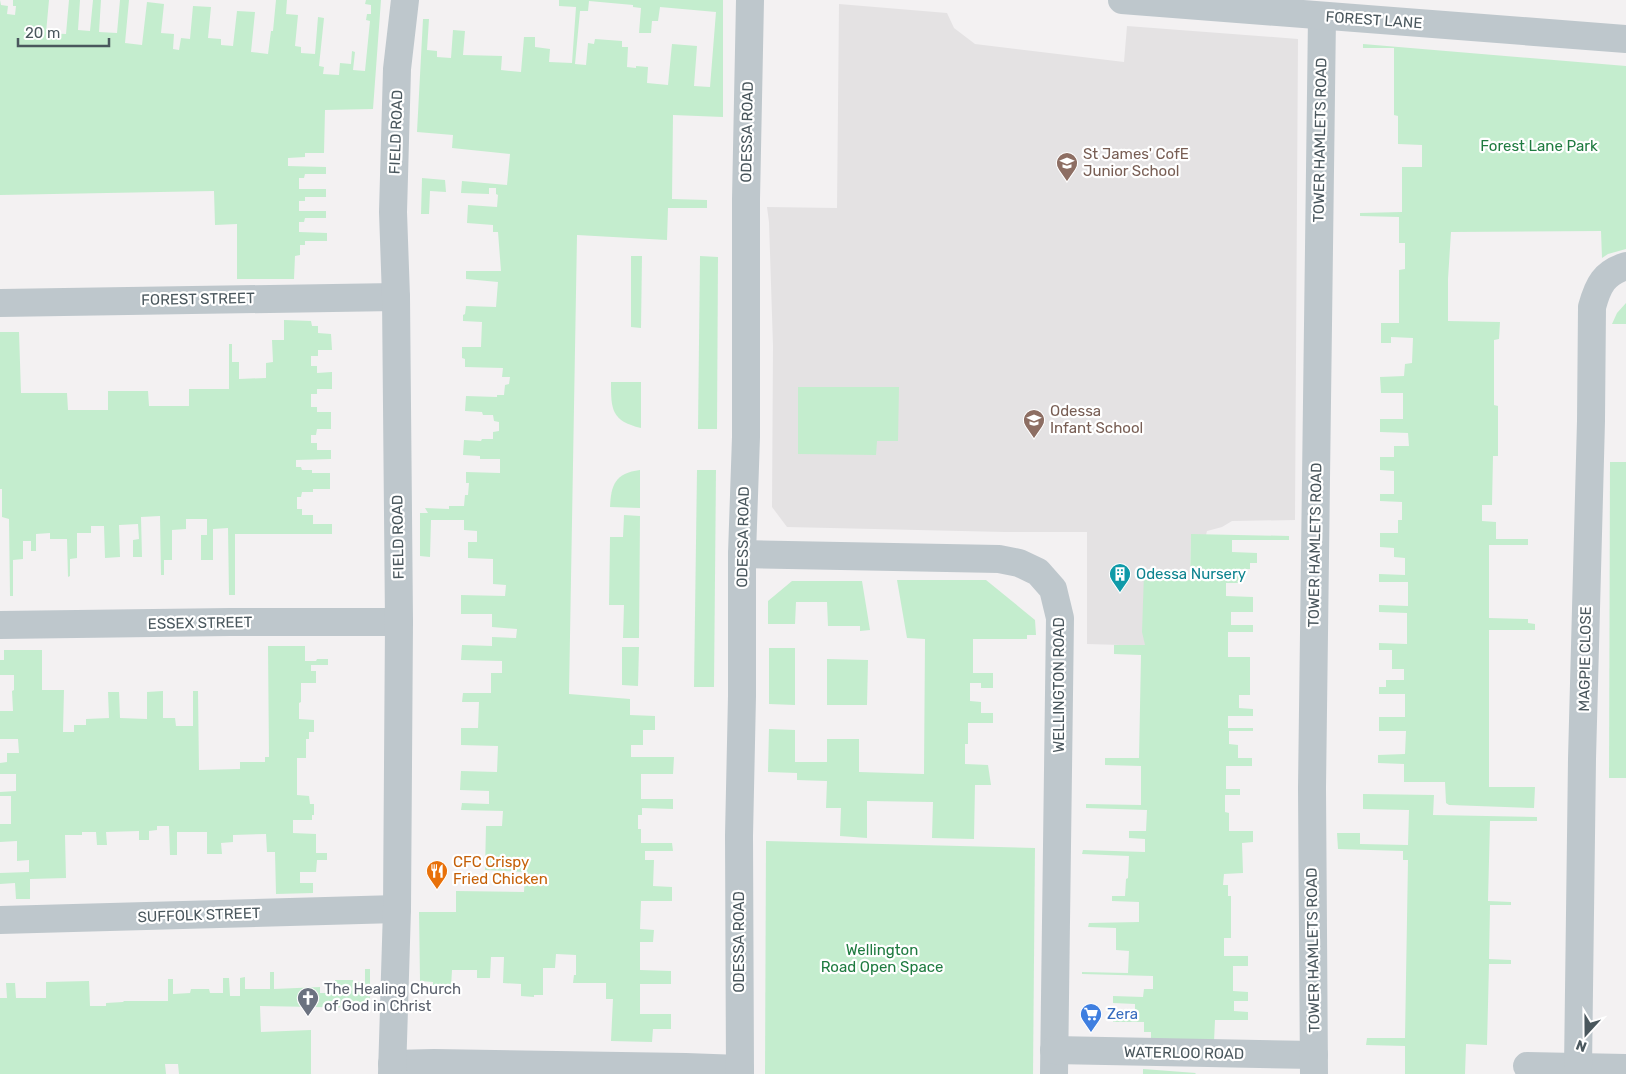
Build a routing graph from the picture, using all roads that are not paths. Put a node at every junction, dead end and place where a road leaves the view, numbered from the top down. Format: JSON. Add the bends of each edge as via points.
{"nodes":[{"id":1,"x":405,"y":0,"type":"edge"},
{"id":2,"x":750,"y":0,"type":"edge"},
{"id":3,"x":1122,"y":0,"type":"edge"},
{"id":4,"x":1322,"y":16,"type":"junction"},
{"id":5,"x":1626,"y":39,"type":"edge"},
{"id":6,"x":1626,"y":266,"type":"edge"},
{"id":7,"x":396,"y":297,"type":"junction"},
{"id":8,"x":0,"y":303,"type":"edge"},
{"id":9,"x":742,"y":554,"type":"junction"},
{"id":10,"x":400,"y":622,"type":"junction"},
{"id":11,"x":0,"y":626,"type":"edge"},
{"id":12,"x":398,"y":909,"type":"junction"},
{"id":13,"x":0,"y":920,"type":"edge"},
{"id":14,"x":1054,"y":1062,"type":"edge"},
{"id":15,"x":1314,"y":1065,"type":"edge"},
{"id":16,"x":1527,"y":1066,"type":"dead end"},
{"id":17,"x":1578,"y":1068,"type":"junction"},
{"id":18,"x":1626,"y":1068,"type":"edge"},
{"id":19,"x":392,"y":1069,"type":"edge"},
{"id":20,"x":740,"y":1072,"type":"edge"}],
"edges":[{"from":1,"to":7,"type":"street","name":"FIELD ROAD","via":[[398,69],[393,212]]},
{"from":2,"to":9,"type":"street","name":"ODESSA ROAD"},
{"from":3,"to":4,"type":"street","name":"FOREST LANE"},
{"from":4,"to":5,"type":"street","name":"FOREST LANE"},
{"from":4,"to":15,"type":"street","name":"TOWER HAMLETS ROAD","via":[[1312,788]]},
{"from":6,"to":17,"type":"street","name":"MAGPIE CLOSE","via":[[1615,269],[1606,277],[1597,290],[1592,307]]},
{"from":7,"to":8,"type":"street","name":"FOREST STREET"},
{"from":7,"to":10,"type":"street","name":"FIELD ROAD"},
{"from":9,"to":14,"type":"street","name":"WELLINGTON ROAD","via":[[999,559],[1019,563],[1038,572],[1053,588],[1060,618]]},
{"from":9,"to":20,"type":"street","name":"ODESSA ROAD"},
{"from":10,"to":11,"type":"street","name":"ESSEX STREET"},
{"from":10,"to":12,"type":"street","name":"FIELD ROAD"},
{"from":12,"to":13,"type":"street","name":"SUFFOLK STREET"},
{"from":12,"to":19,"type":"street","name":"FIELD ROAD"},
{"from":14,"to":15,"type":"street","name":"WATERLOO ROAD"},
{"from":16,"to":17,"type":"street"},
{"from":17,"to":18,"type":"street"},
{"from":19,"to":20,"type":"street","via":[[434,1063],[686,1067]]}]}
